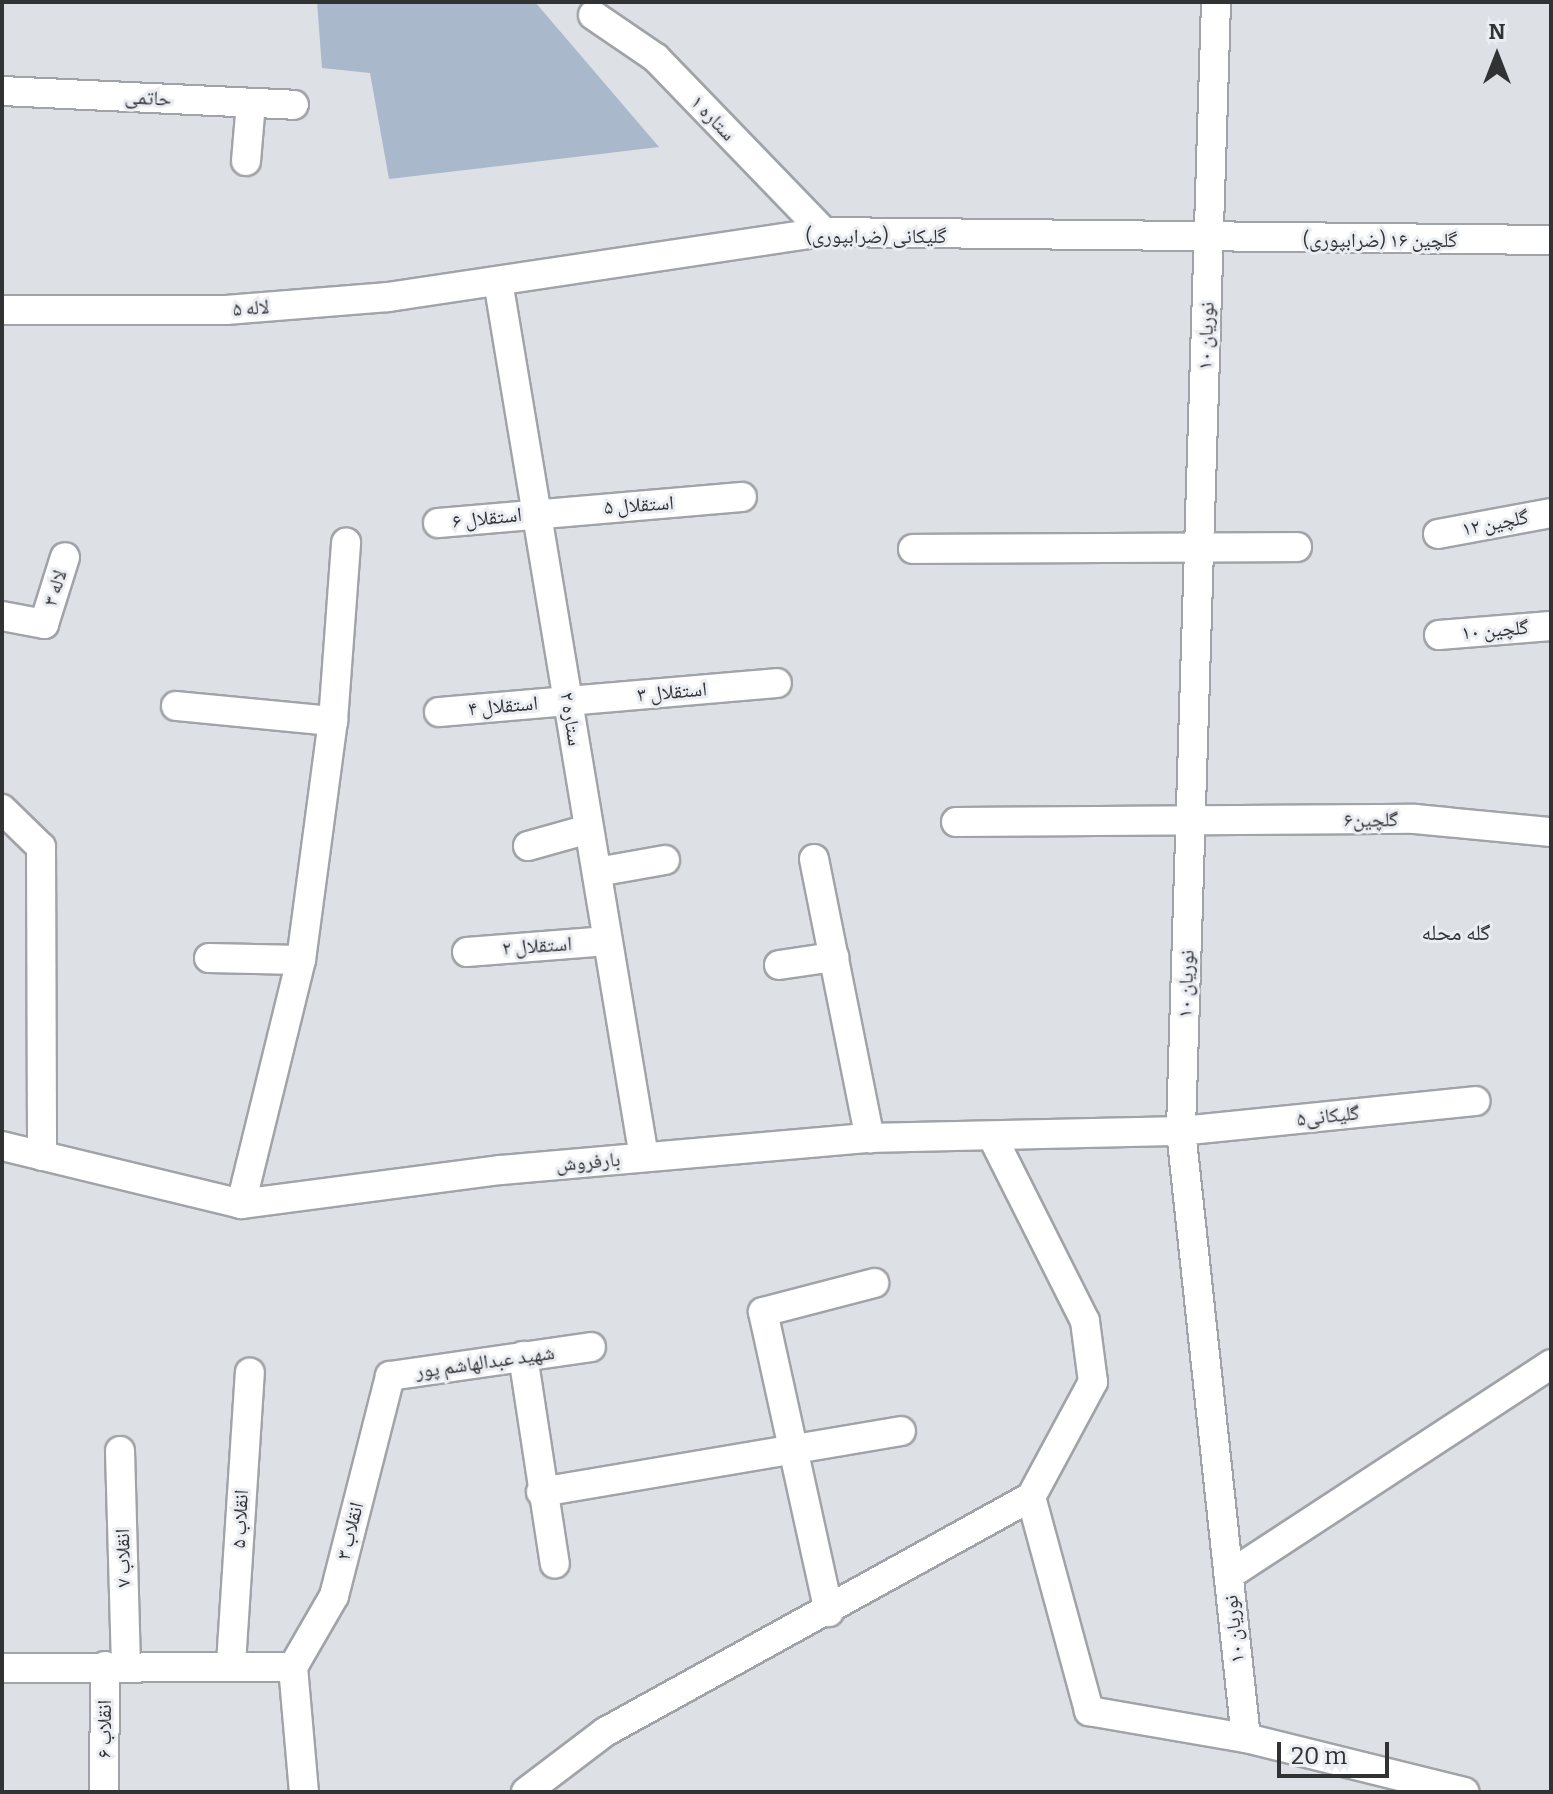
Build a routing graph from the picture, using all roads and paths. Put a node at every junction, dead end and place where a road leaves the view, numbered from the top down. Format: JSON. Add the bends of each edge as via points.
{"nodes":[{"id":1,"x":1216,"y":2,"type":"edge"},
{"id":2,"x":593,"y":15,"type":"dead end"},
{"id":3,"x":2,"y":91,"type":"edge"},
{"id":4,"x":251,"y":103,"type":"junction"},
{"id":5,"x":294,"y":105,"type":"dead end"},
{"id":6,"x":246,"y":161,"type":"dead end"},
{"id":7,"x":824,"y":232,"type":"junction"},
{"id":8,"x":1209,"y":239,"type":"junction"},
{"id":9,"x":1551,"y":240,"type":"edge"},
{"id":10,"x":498,"y":281,"type":"junction"},
{"id":11,"x":2,"y":310,"type":"edge"},
{"id":12,"x":742,"y":497,"type":"dead end"},
{"id":13,"x":536,"y":513,"type":"junction"},
{"id":14,"x":1551,"y":513,"type":"edge"},
{"id":15,"x":438,"y":523,"type":"dead end"},
{"id":16,"x":1438,"y":534,"type":"dead end"},
{"id":17,"x":346,"y":542,"type":"dead end"},
{"id":18,"x":1200,"y":547,"type":"junction"},
{"id":19,"x":1297,"y":547,"type":"dead end"},
{"id":20,"x":913,"y":549,"type":"dead end"},
{"id":21,"x":65,"y":557,"type":"dead end"},
{"id":22,"x":2,"y":616,"type":"edge"},
{"id":23,"x":1551,"y":626,"type":"edge"},
{"id":24,"x":1439,"y":635,"type":"dead end"},
{"id":25,"x":777,"y":683,"type":"dead end"},
{"id":26,"x":568,"y":700,"type":"junction"},
{"id":27,"x":176,"y":706,"type":"dead end"},
{"id":28,"x":439,"y":712,"type":"dead end"},
{"id":29,"x":333,"y":721,"type":"junction"},
{"id":30,"x":2,"y":809,"type":"edge"},
{"id":31,"x":956,"y":822,"type":"dead end"},
{"id":32,"x":1191,"y":822,"type":"junction"},
{"id":33,"x":589,"y":829,"type":"junction"},
{"id":34,"x":1551,"y":832,"type":"edge"},
{"id":35,"x":528,"y":846,"type":"dead end"},
{"id":36,"x":814,"y":859,"type":"dead end"},
{"id":37,"x":665,"y":860,"type":"dead end"},
{"id":38,"x":597,"y":872,"type":"junction"},
{"id":39,"x":608,"y":941,"type":"junction"},
{"id":40,"x":467,"y":952,"type":"dead end"},
{"id":41,"x":834,"y":957,"type":"junction"},
{"id":42,"x":209,"y":958,"type":"dead end"},
{"id":43,"x":301,"y":960,"type":"junction"},
{"id":44,"x":779,"y":965,"type":"dead end"},
{"id":45,"x":1475,"y":1101,"type":"dead end"},
{"id":46,"x":1181,"y":1131,"type":"junction"},
{"id":47,"x":870,"y":1138,"type":"junction"},
{"id":48,"x":994,"y":1140,"type":"junction"},
{"id":49,"x":2,"y":1146,"type":"edge"},
{"id":50,"x":42,"y":1156,"type":"junction"},
{"id":51,"x":644,"y":1157,"type":"junction"},
{"id":52,"x":241,"y":1204,"type":"junction"},
{"id":53,"x":874,"y":1283,"type":"dead end"},
{"id":54,"x":591,"y":1347,"type":"dead end"},
{"id":55,"x":523,"y":1356,"type":"junction"},
{"id":56,"x":1551,"y":1364,"type":"edge"},
{"id":57,"x":250,"y":1373,"type":"dead end"},
{"id":58,"x":386,"y":1386,"type":"joint"},
{"id":59,"x":901,"y":1431,"type":"dead end"},
{"id":60,"x":793,"y":1449,"type":"junction"},
{"id":61,"x":120,"y":1451,"type":"dead end"},
{"id":62,"x":541,"y":1492,"type":"junction"},
{"id":63,"x":1031,"y":1497,"type":"junction"},
{"id":64,"x":555,"y":1564,"type":"dead end"},
{"id":65,"x":1229,"y":1575,"type":"junction"},
{"id":66,"x":829,"y":1612,"type":"junction"},
{"id":67,"x":231,"y":1664,"type":"junction"},
{"id":68,"x":115,"y":1666,"type":"junction"},
{"id":69,"x":293,"y":1667,"type":"junction"},
{"id":70,"x":2,"y":1668,"type":"edge"},
{"id":71,"x":1246,"y":1738,"type":"junction"},
{"id":72,"x":104,"y":1792,"type":"edge"},
{"id":73,"x":304,"y":1792,"type":"edge"},
{"id":74,"x":526,"y":1792,"type":"edge"},
{"id":75,"x":1464,"y":1792,"type":"edge"}],
"edges":[{"from":1,"to":8,"type":"street","name":"نوریان ۱۰"},
{"from":2,"to":7,"type":"street","name":"ستاره ۱","via":[[656,58]]},
{"from":3,"to":4,"type":"street","name":"حاتمی"},
{"from":4,"to":5,"type":"street","name":"حاتمی"},
{"from":4,"to":6,"type":"street"},
{"from":7,"to":8,"type":"street","name":"گلیکانی (ضرابپوری)"},
{"from":7,"to":10,"type":"street","name":"گلیکانی (ضرابپوری)"},
{"from":8,"to":9,"type":"street","name":"گلچین ۱۶ (ضرابپوری)"},
{"from":8,"to":18,"type":"street","name":"نوریان ۱۰"},
{"from":10,"to":11,"type":"street","name":"لاله ۵","via":[[226,310]]},
{"from":10,"to":13,"type":"street","name":"ستاره ۲"},
{"from":12,"to":13,"type":"street","name":"استقلال ۵"},
{"from":13,"to":15,"type":"street","name":"استقلال ۶"},
{"from":13,"to":26,"type":"street","name":"ستاره ۲"},
{"from":14,"to":16,"type":"street","name":"گلچین ۱۲"},
{"from":17,"to":29,"type":"street"},
{"from":18,"to":19,"type":"street"},
{"from":18,"to":20,"type":"street"},
{"from":18,"to":32,"type":"street","name":"نوریان ۱۰"},
{"from":21,"to":22,"type":"street","name":"لاله ۳","via":[[44,624]]},
{"from":23,"to":24,"type":"street","name":"گلچین ۱۰"},
{"from":25,"to":26,"type":"street","name":"استقلال ۳"},
{"from":26,"to":28,"type":"street","name":"استقلال ۴"},
{"from":26,"to":33,"type":"street","name":"ستاره ۲"},
{"from":27,"to":29,"type":"street"},
{"from":29,"to":43,"type":"street"},
{"from":30,"to":50,"type":"street","via":[[41,847]]},
{"from":31,"to":32,"type":"street","name":"گلچین۶"},
{"from":32,"to":34,"type":"street","name":"گلچین۶","via":[[1415,819]]},
{"from":32,"to":46,"type":"street","name":"نوریان ۱۰"},
{"from":33,"to":35,"type":"street"},
{"from":33,"to":38,"type":"street","name":"ستاره ۲"},
{"from":36,"to":41,"type":"street"},
{"from":37,"to":38,"type":"street"},
{"from":38,"to":39,"type":"street","name":"ستاره ۲"},
{"from":39,"to":40,"type":"street","name":"استقلال ۲"},
{"from":39,"to":51,"type":"street","name":"ستاره ۲"},
{"from":41,"to":44,"type":"street"},
{"from":41,"to":47,"type":"street"},
{"from":42,"to":43,"type":"street"},
{"from":43,"to":52,"type":"street"},
{"from":45,"to":46,"type":"street","name":"گلیکانی۵"},
{"from":46,"to":48,"type":"street","name":"بارفروش"},
{"from":46,"to":65,"type":"street","name":"نوریان ۱۰"},
{"from":47,"to":48,"type":"street","name":"بارفروش"},
{"from":47,"to":51,"type":"street","name":"بارفروش"},
{"from":48,"to":63,"type":"street","via":[[1085,1321],[1093,1382]]},
{"from":49,"to":50,"type":"street","name":"بارفروش"},
{"from":50,"to":52,"type":"street","name":"بارفروش"},
{"from":51,"to":52,"type":"street","name":"بارفروش"},
{"from":53,"to":60,"type":"street","via":[[763,1312]]},
{"from":54,"to":55,"type":"street","name":"شهید عبدالهاشم پور"},
{"from":55,"to":58,"type":"street","name":"شهید عبدالهاشم پور","via":[[390,1376]]},
{"from":55,"to":62,"type":"street"},
{"from":56,"to":65,"type":"street"},
{"from":57,"to":67,"type":"street","name":"انقلاب ۵"},
{"from":58,"to":69,"type":"street","name":"انقلاب ۳","via":[[334,1596]]},
{"from":59,"to":60,"type":"street"},
{"from":60,"to":62,"type":"street"},
{"from":60,"to":66,"type":"street"},
{"from":61,"to":68,"type":"street","name":"انقلاب ۷"},
{"from":62,"to":64,"type":"street"},
{"from":63,"to":66,"type":"street"},
{"from":63,"to":71,"type":"street","via":[[1089,1711]]},
{"from":65,"to":71,"type":"street","name":"نوریان ۱۰"},
{"from":66,"to":74,"type":"street","via":[[605,1732]]},
{"from":67,"to":68,"type":"street"},
{"from":67,"to":69,"type":"street"},
{"from":68,"to":70,"type":"street"},
{"from":68,"to":72,"type":"street","name":"انقلاب ۶"},
{"from":69,"to":73,"type":"street"},
{"from":71,"to":75,"type":"street"}]}
